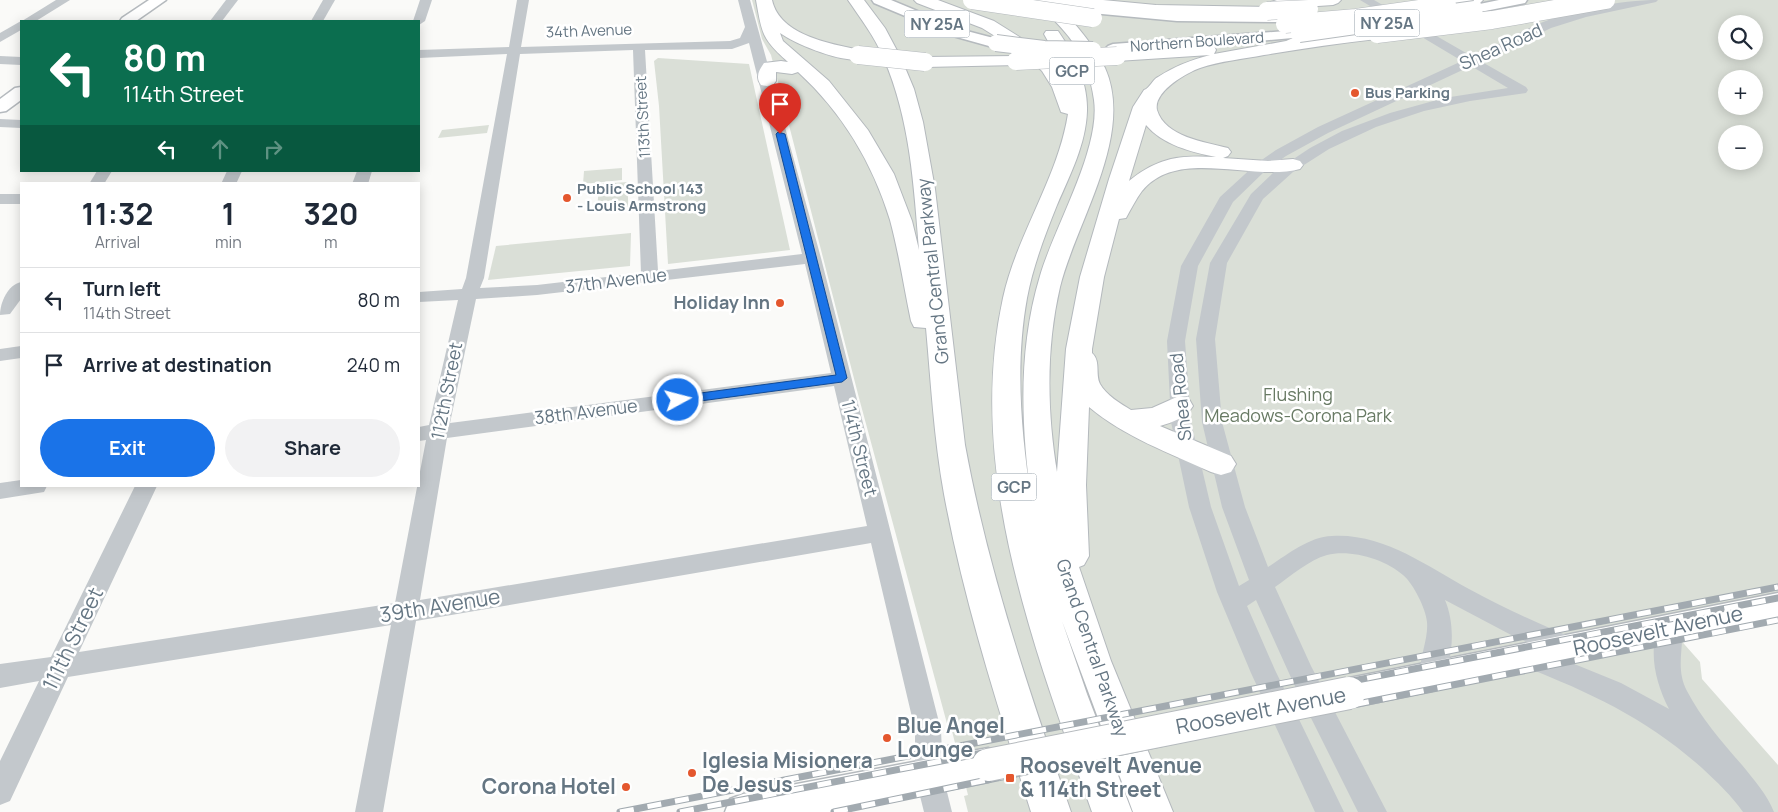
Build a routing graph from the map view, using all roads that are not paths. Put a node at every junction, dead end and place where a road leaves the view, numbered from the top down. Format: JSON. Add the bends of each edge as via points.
{"nodes":[{"id":1,"x":64,"y":0,"type":"edge"},
{"id":2,"x":159,"y":0,"type":"edge"},
{"id":3,"x":232,"y":0,"type":"edge"},
{"id":4,"x":329,"y":0,"type":"edge"},
{"id":5,"x":426,"y":0,"type":"edge"},
{"id":6,"x":523,"y":0,"type":"edge"},
{"id":7,"x":744,"y":0,"type":"edge"},
{"id":8,"x":764,"y":0,"type":"edge"},
{"id":9,"x":774,"y":0,"type":"edge"},
{"id":10,"x":879,"y":0,"type":"edge"},
{"id":11,"x":922,"y":0,"type":"edge"},
{"id":12,"x":972,"y":0,"type":"edge"},
{"id":13,"x":1019,"y":0,"type":"edge"},
{"id":14,"x":1167,"y":0,"type":"edge"},
{"id":15,"x":1210,"y":0,"type":"edge"},
{"id":16,"x":1331,"y":0,"type":"edge"},
{"id":17,"x":1366,"y":0,"type":"edge"},
{"id":18,"x":1387,"y":0,"type":"edge"},
{"id":19,"x":1520,"y":0,"type":"edge"},
{"id":20,"x":1559,"y":0,"type":"edge"},
{"id":21,"x":1606,"y":0,"type":"edge"},
{"id":22,"x":1652,"y":0,"type":"edge"},
{"id":23,"x":858,"y":2,"type":"edge"},
{"id":24,"x":1441,"y":3,"type":"edge"},
{"id":25,"x":1475,"y":5,"type":"edge"},
{"id":26,"x":1057,"y":7,"type":"edge"},
{"id":27,"x":1145,"y":15,"type":"joint"},
{"id":28,"x":30,"y":20,"type":"edge"},
{"id":29,"x":129,"y":20,"type":"edge"},
{"id":30,"x":217,"y":20,"type":"edge"},
{"id":31,"x":318,"y":20,"type":"edge"},
{"id":32,"x":418,"y":20,"type":"edge"},
{"id":33,"x":1280,"y":21,"type":"junction"},
{"id":34,"x":20,"y":26,"type":"edge"},
{"id":35,"x":751,"y":32,"type":"junction"},
{"id":36,"x":1377,"y":34,"type":"junction"},
{"id":37,"x":0,"y":38,"type":"edge"},
{"id":38,"x":1152,"y":46,"type":"joint"},
{"id":39,"x":639,"y":48,"type":"junction"},
{"id":40,"x":1115,"y":52,"type":"junction"},
{"id":41,"x":514,"y":53,"type":"junction"},
{"id":42,"x":420,"y":54,"type":"edge"},
{"id":43,"x":0,"y":55,"type":"edge"},
{"id":44,"x":858,"y":55,"type":"junction"},
{"id":45,"x":20,"y":56,"type":"edge"},
{"id":46,"x":746,"y":56,"type":"junction"},
{"id":47,"x":0,"y":60,"type":"edge"},
{"id":48,"x":420,"y":60,"type":"edge"},
{"id":49,"x":20,"y":61,"type":"edge"},
{"id":50,"x":1470,"y":61,"type":"junction"},
{"id":51,"x":785,"y":66,"type":"junction"},
{"id":52,"x":767,"y":80,"type":"junction"},
{"id":53,"x":20,"y":93,"type":"edge"},
{"id":54,"x":1150,"y":94,"type":"junction"},
{"id":55,"x":832,"y":96,"type":"junction"},
{"id":56,"x":0,"y":107,"type":"edge"},
{"id":57,"x":0,"y":124,"type":"edge"},
{"id":58,"x":20,"y":124,"type":"edge"},
{"id":59,"x":1291,"y":156,"type":"junction"},
{"id":60,"x":1068,"y":157,"type":"junction"},
{"id":61,"x":1187,"y":162,"type":"junction"},
{"id":62,"x":1262,"y":166,"type":"junction"},
{"id":63,"x":1119,"y":179,"type":"junction"},
{"id":64,"x":1240,"y":186,"type":"junction"},
{"id":65,"x":0,"y":199,"type":"edge"},
{"id":66,"x":20,"y":200,"type":"edge"},
{"id":67,"x":813,"y":258,"type":"junction"},
{"id":68,"x":1098,"y":258,"type":"junction"},
{"id":69,"x":650,"y":277,"type":"junction"},
{"id":70,"x":20,"y":289,"type":"edge"},
{"id":71,"x":468,"y":295,"type":"junction"},
{"id":72,"x":420,"y":298,"type":"edge"},
{"id":73,"x":8,"y":311,"type":"edge"},
{"id":74,"x":1085,"y":316,"type":"junction"},
{"id":75,"x":20,"y":352,"type":"edge"},
{"id":76,"x":0,"y":354,"type":"edge"},
{"id":77,"x":842,"y":378,"type":"junction"},
{"id":78,"x":1179,"y":406,"type":"junction"},
{"id":79,"x":1125,"y":420,"type":"junction"},
{"id":80,"x":429,"y":432,"type":"edge"},
{"id":81,"x":1186,"y":449,"type":"junction"},
{"id":82,"x":1221,"y":464,"type":"junction"},
{"id":83,"x":954,"y":466,"type":"junction"},
{"id":84,"x":29,"y":487,"type":"edge"},
{"id":85,"x":146,"y":487,"type":"edge"},
{"id":86,"x":0,"y":491,"type":"edge"},
{"id":87,"x":879,"y":533,"type":"junction"},
{"id":88,"x":1406,"y":564,"type":"junction"},
{"id":89,"x":1263,"y":584,"type":"junction"},
{"id":90,"x":1234,"y":602,"type":"junction"},
{"id":91,"x":1778,"y":606,"type":"edge"},
{"id":92,"x":406,"y":612,"type":"junction"},
{"id":93,"x":1670,"y":628,"type":"junction"},
{"id":94,"x":1571,"y":649,"type":"junction"},
{"id":95,"x":1530,"y":657,"type":"junction"},
{"id":96,"x":1093,"y":661,"type":"junction"},
{"id":97,"x":60,"y":666,"type":"junction"},
{"id":98,"x":0,"y":676,"type":"edge"},
{"id":99,"x":1432,"y":677,"type":"junction"},
{"id":100,"x":929,"y":776,"type":"junction"},
{"id":101,"x":1732,"y":776,"type":"junction"},
{"id":102,"x":0,"y":791,"type":"edge"},
{"id":103,"x":369,"y":812,"type":"edge"},
{"id":104,"x":743,"y":812,"type":"edge"},
{"id":105,"x":938,"y":812,"type":"edge"},
{"id":106,"x":1051,"y":812,"type":"edge"},
{"id":107,"x":1112,"y":812,"type":"edge"},
{"id":108,"x":1153,"y":812,"type":"edge"},
{"id":109,"x":1330,"y":812,"type":"edge"},
{"id":110,"x":1373,"y":812,"type":"edge"},
{"id":111,"x":1760,"y":812,"type":"edge"}],
"edges":[{"from":1,"to":28,"type":"street"},
{"from":2,"to":29,"type":"main road"},
{"from":3,"to":30,"type":"street"},
{"from":4,"to":31,"type":"street"},
{"from":5,"to":32,"type":"street"},
{"from":6,"to":41,"type":"street","name":"112th Street"},
{"from":7,"to":35,"type":"street","name":"114th Street"},
{"from":8,"to":44,"type":"highway","via":[[776,21],[793,34]]},
{"from":8,"to":55,"type":"highway","via":[[776,43]]},
{"from":9,"to":44,"type":"highway","via":[[782,18],[800,32],[825,45]]},
{"from":10,"to":40,"type":"main road","name":"Northern Boulevard","number":"NY 25A","bridge":true,"via":[[958,33],[996,43],[1053,50]]},
{"from":11,"to":60,"type":"highway","via":[[985,23],[1015,39],[1045,64],[1061,86],[1067,102]]},
{"from":12,"to":33,"type":"highway","bridge":true,"via":[[1093,18],[1179,24]]},
{"from":13,"to":26,"type":"highway"},
{"from":13,"to":60,"type":"highway","name":"Grand Central Parkway","number":"GCP","via":[[1052,34],[1072,70],[1078,111]]},
{"from":14,"to":33,"type":"highway","via":[[1211,4]]},
{"from":15,"to":33,"type":"highway"},
{"from":16,"to":33,"type":"highway"},
{"from":17,"to":50,"type":"street"},
{"from":18,"to":33,"type":"highway","bridge":true,"via":[[1321,8]]},
{"from":19,"to":25,"type":"main road","name":"Northern Boulevard","number":"NY 25A"},
{"from":20,"to":36,"type":"highway","bridge":true,"via":[[1477,18]]},
{"from":21,"to":36,"type":"highway","bridge":true,"via":[[1492,20]]},
{"from":22,"to":50,"type":"street","name":"Shea Road","via":[[1555,23]]},
{"from":23,"to":83,"type":"highway","name":"Grand Central Parkway","via":[[895,64],[918,138]]},
{"from":24,"to":25,"type":"highway"},
{"from":24,"to":33,"type":"highway","bridge":true,"via":[[1374,19]]},
{"from":25,"to":33,"type":"main road","name":"Northern Boulevard","number":"NY 25A","bridge":true,"via":[[1407,20]]},
{"from":26,"to":27,"type":"highway"},
{"from":26,"to":33,"type":"highway","via":[[1164,10]]},
{"from":26,"to":63,"type":"highway","via":[[1093,53],[1121,109],[1125,137]]},
{"from":26,"to":96,"type":"highway","name":"Grand Central Parkway","number":"GCP","via":[[1095,67],[1102,91],[1104,125],[1098,153],[1048,289],[1038,349],[1037,410],[1041,460],[1053,527]]},
{"from":27,"to":33,"type":"main road","name":"Northern Boulevard","number":"NY 25A"},
{"from":33,"to":36,"type":"highway"},
{"from":33,"to":38,"type":"highway"},
{"from":33,"to":40,"type":"highway"},
{"from":33,"to":54,"type":"highway","via":[[1167,77]]},
{"from":34,"to":37,"type":"street"},
{"from":35,"to":39,"type":"street","name":"34th Avenue","via":[[746,39],[734,45]]},
{"from":35,"to":46,"type":"street","name":"114th Street"},
{"from":35,"to":51,"type":"highway","via":[[767,53]]},
{"from":38,"to":40,"type":"main road","name":"Northern Boulevard","number":"NY 25A"},
{"from":39,"to":41,"type":"street","name":"34th Avenue"},
{"from":39,"to":46,"type":"street","name":"34th Avenue"},
{"from":39,"to":69,"type":"street","name":"113th Street"},
{"from":40,"to":44,"type":"highway","bridge":true,"via":[[1016,61],[925,62]]},
{"from":41,"to":42,"type":"street","name":"34th Avenue"},
{"from":41,"to":48,"type":"street","name":"34th Avenue"},
{"from":41,"to":71,"type":"street","name":"112th Street","via":[[475,278]]},
{"from":43,"to":45,"type":"street"},
{"from":46,"to":51,"type":"highway"},
{"from":46,"to":52,"type":"street","name":"114th Street"},
{"from":47,"to":49,"type":"street"},
{"from":50,"to":59,"type":"street","name":"Shea Road","via":[[1314,134]]},
{"from":50,"to":59,"type":"street","name":"Shea Road","via":[[1521,90],[1459,99],[1409,111]]},
{"from":51,"to":52,"type":"highway","via":[[770,67]]},
{"from":51,"to":55,"type":"highway"},
{"from":52,"to":67,"type":"street","name":"114th Street"},
{"from":53,"to":56,"type":"main road"},
{"from":54,"to":59,"type":"highway","via":[[1148,108],[1154,123],[1187,143],[1233,153],[1263,152]]},
{"from":54,"to":63,"type":"highway","via":[[1140,109]]},
{"from":55,"to":83,"type":"highway","via":[[867,143],[896,206]]},
{"from":57,"to":58,"type":"street"},
{"from":59,"to":62,"type":"highway"},
{"from":59,"to":82,"type":"street","name":"Shea Road","via":[[1247,209],[1223,253],[1211,290],[1205,367],[1208,403]]},
{"from":60,"to":107,"type":"highway","name":"Grand Central Parkway","number":"GCP","via":[[1031,242],[1016,295],[1008,356],[1008,428],[1016,498],[1035,589]]},
{"from":61,"to":62,"type":"highway"},
{"from":61,"to":64,"type":"highway","via":[[1207,164],[1226,171]]},
{"from":61,"to":68,"type":"highway","via":[[1157,169],[1134,186]]},
{"from":62,"to":64,"type":"street","name":"Shea Road"},
{"from":63,"to":68,"type":"highway"},
{"from":64,"to":78,"type":"street","name":"Shea Road","via":[[1220,208],[1207,230],[1183,290],[1176,352]]},
{"from":65,"to":66,"type":"street"},
{"from":67,"to":69,"type":"street","name":"37th Avenue"},
{"from":67,"to":77,"type":"street","name":"114th Street"},
{"from":68,"to":74,"type":"highway"},
{"from":69,"to":71,"type":"street","name":"37th Avenue","via":[[545,290]]},
{"from":70,"to":73,"type":"street"},
{"from":71,"to":72,"type":"street","name":"37th Avenue"},
{"from":71,"to":80,"type":"street","name":"112th Street"},
{"from":74,"to":79,"type":"highway","via":[[1086,381],[1102,404]]},
{"from":74,"to":96,"type":"highway","via":[[1076,386],[1071,519],[1075,576]]},
{"from":75,"to":76,"type":"street"},
{"from":77,"to":80,"type":"street","name":"38th Avenue"},
{"from":77,"to":87,"type":"street","name":"114th Street"},
{"from":78,"to":79,"type":"highway","via":[[1158,418]]},
{"from":78,"to":81,"type":"street","name":"Shea Road"},
{"from":79,"to":81,"type":"highway"},
{"from":80,"to":92,"type":"street","name":"112th Street"},
{"from":81,"to":82,"type":"highway"},
{"from":81,"to":90,"type":"street","name":"Shea Road","via":[[1209,534]]},
{"from":82,"to":89,"type":"street","name":"Shea Road"},
{"from":83,"to":106,"type":"highway","name":"Grand Central Parkway","via":[[967,533],[988,612]]},
{"from":84,"to":86,"type":"street"},
{"from":85,"to":97,"type":"street","name":"111th Street"},
{"from":87,"to":92,"type":"street","name":"39th Avenue"},
{"from":87,"to":100,"type":"street","name":"114th Street","via":[[928,730]]},
{"from":88,"to":89,"type":"street","via":[[1369,548],[1330,545],[1311,551]]},
{"from":88,"to":94,"type":"street","via":[[1473,603]]},
{"from":88,"to":99,"type":"street","via":[[1430,592],[1438,611],[1441,630]]},
{"from":89,"to":90,"type":"street"},
{"from":89,"to":110,"type":"street","name":"Shea Road","via":[[1300,670]]},
{"from":90,"to":109,"type":"street","name":"Shea Road"},
{"from":91,"to":93,"type":"main road","name":"Roosevelt Avenue"},
{"from":92,"to":97,"type":"street","name":"39th Avenue"},
{"from":92,"to":103,"type":"street","name":"112th Street"},
{"from":93,"to":94,"type":"main road","name":"Roosevelt Avenue"},
{"from":93,"to":101,"type":"street","via":[[1667,672],[1672,690]]},
{"from":94,"to":95,"type":"main road","name":"Roosevelt Avenue"},
{"from":95,"to":99,"type":"main road","name":"Roosevelt Avenue"},
{"from":95,"to":101,"type":"street","via":[[1642,707],[1675,728]]},
{"from":96,"to":108,"type":"highway","name":"Grand Central Parkway","number":"GCP"},
{"from":97,"to":98,"type":"street","name":"39th Avenue"},
{"from":97,"to":102,"type":"street","name":"111th Street"},
{"from":99,"to":100,"type":"main road","name":"Roosevelt Avenue","bridge":true},
{"from":100,"to":104,"type":"main road","name":"Roosevelt Avenue"},
{"from":100,"to":105,"type":"street","name":"114th Street"},
{"from":101,"to":111,"type":"street"}]}
